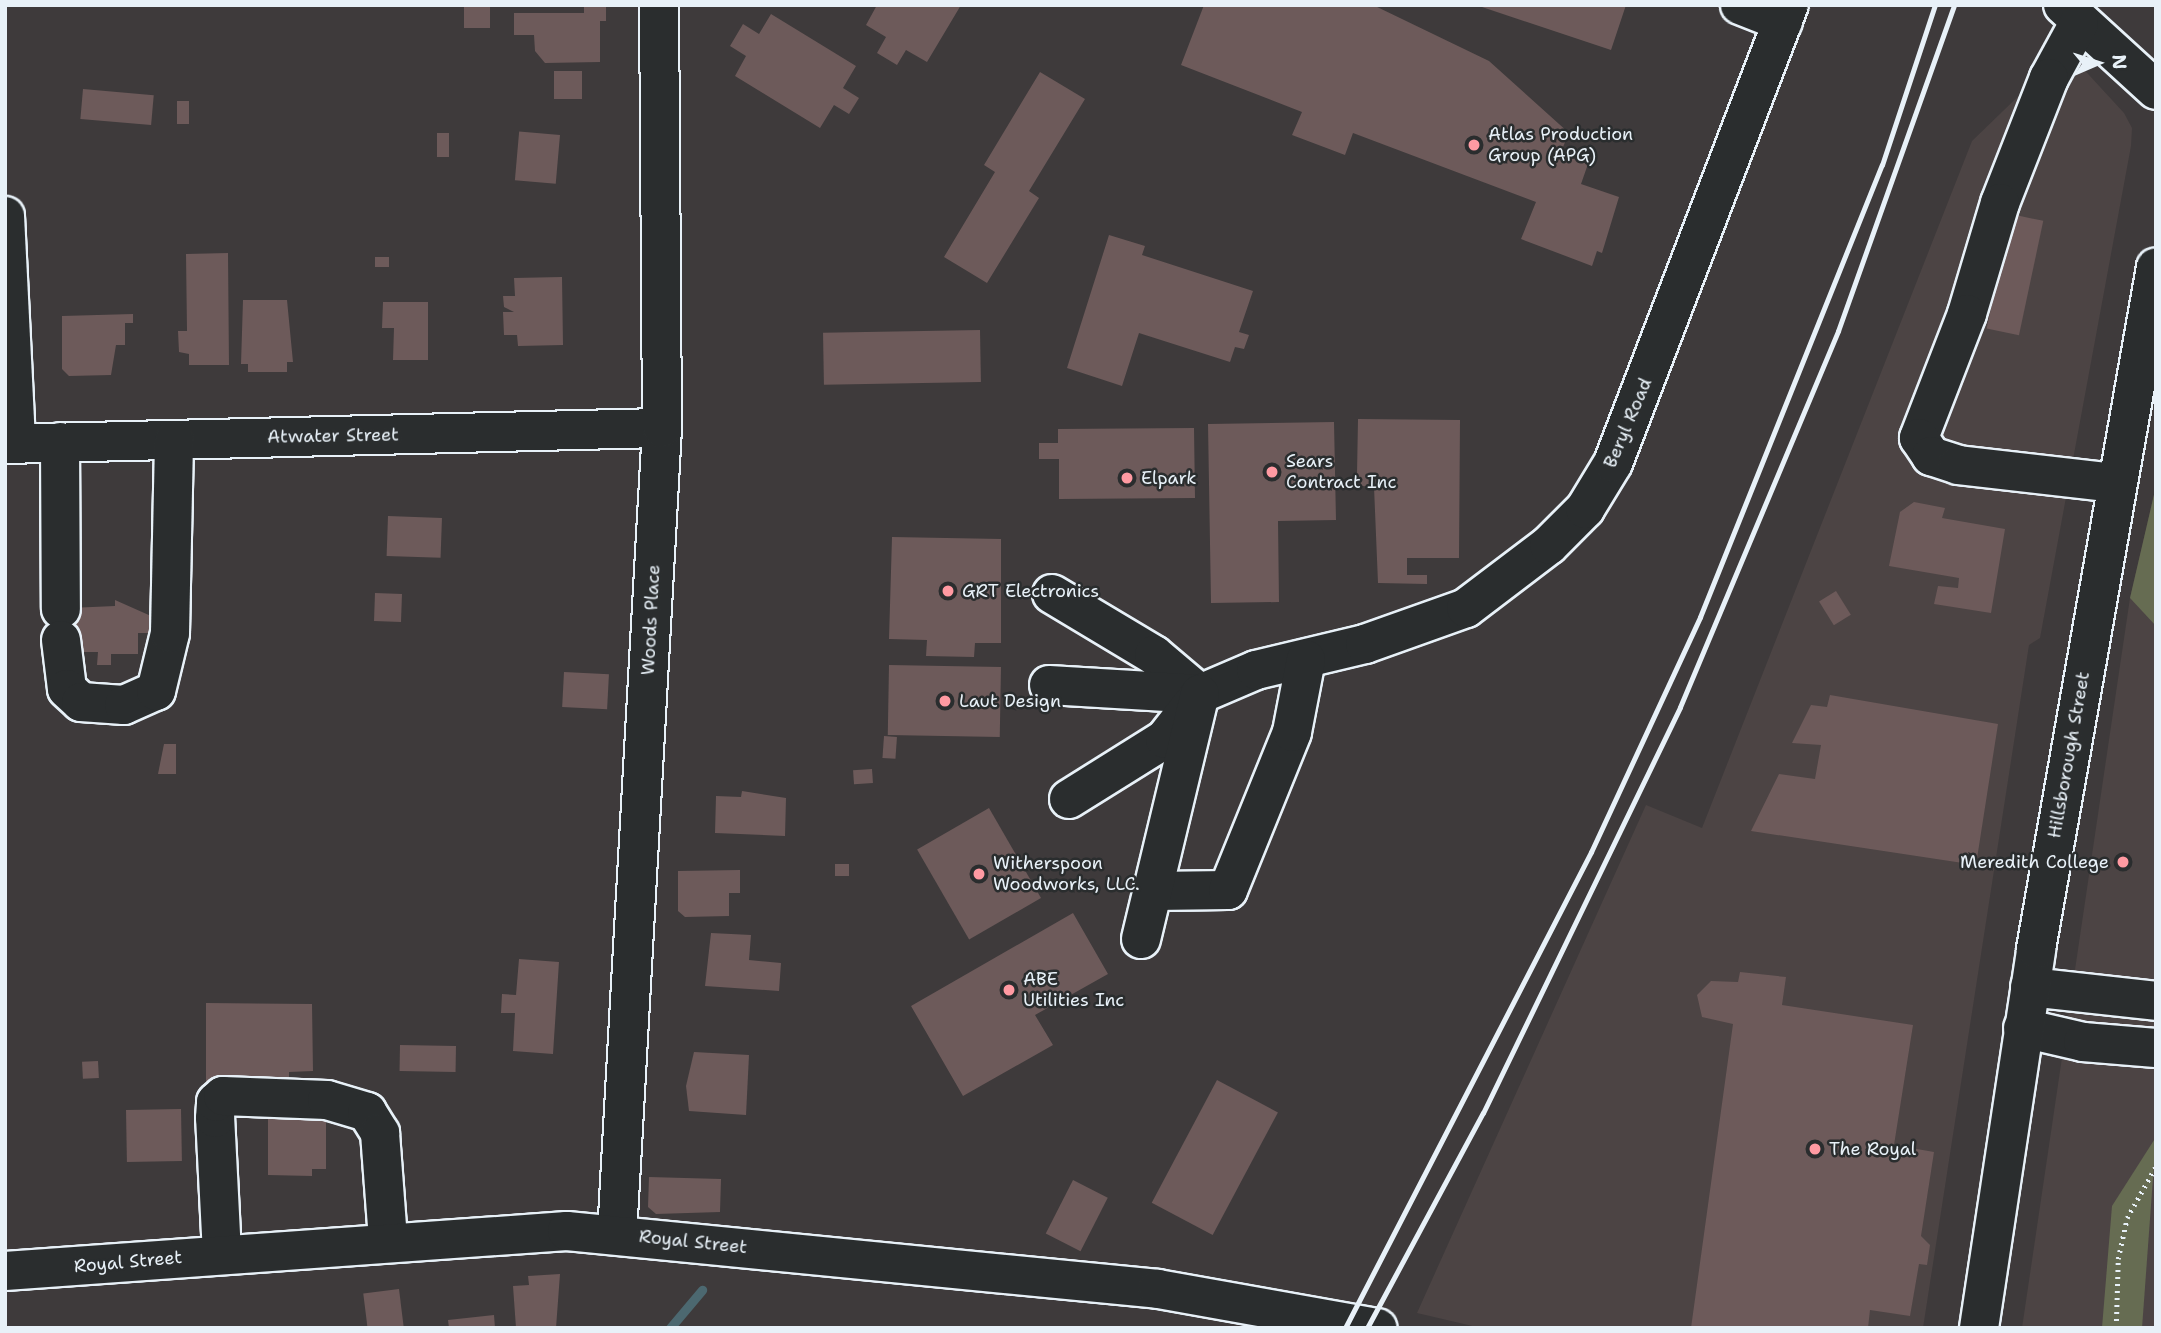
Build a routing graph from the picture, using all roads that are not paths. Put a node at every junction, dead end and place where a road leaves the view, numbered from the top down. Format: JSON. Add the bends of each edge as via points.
{"nodes":[{"id":1,"x":659,"y":5,"type":"edge"},
{"id":2,"x":1740,"y":5,"type":"edge"},
{"id":3,"x":1786,"y":14,"type":"edge"},
{"id":4,"x":2071,"y":14,"type":"edge"},
{"id":5,"x":2156,"y":90,"type":"edge"},
{"id":6,"x":5,"y":216,"type":"edge"},
{"id":7,"x":2156,"y":267,"type":"edge"},
{"id":8,"x":662,"y":428,"type":"junction"},
{"id":9,"x":174,"y":440,"type":"junction"},
{"id":10,"x":60,"y":442,"type":"junction"},
{"id":11,"x":11,"y":444,"type":"edge"},
{"id":12,"x":2117,"y":483,"type":"junction"},
{"id":13,"x":1052,"y":594,"type":"dead end"},
{"id":14,"x":1306,"y":659,"type":"junction"},
{"id":15,"x":1049,"y":685,"type":"dead end"},
{"id":16,"x":1200,"y":694,"type":"junction"},
{"id":17,"x":1069,"y":799,"type":"dead end"},
{"id":18,"x":1154,"y":891,"type":"junction"},
{"id":19,"x":1141,"y":939,"type":"dead end"},
{"id":20,"x":2030,"y":987,"type":"junction"},
{"id":21,"x":2156,"y":1001,"type":"edge"},
{"id":22,"x":2023,"y":1028,"type":"junction"},
{"id":23,"x":2156,"y":1048,"type":"edge"},
{"id":24,"x":617,"y":1235,"type":"junction"},
{"id":25,"x":388,"y":1240,"type":"junction"},
{"id":26,"x":222,"y":1254,"type":"junction"},
{"id":27,"x":5,"y":1272,"type":"edge"},
{"id":28,"x":1272,"y":1318,"type":"edge"},
{"id":29,"x":1378,"y":1328,"type":"edge"},
{"id":30,"x":1979,"y":1328,"type":"edge"}],
"edges":[{"from":1,"to":8,"type":"street","name":"Woods Place"},
{"from":2,"to":3,"type":"street"},
{"from":3,"to":14,"type":"street","name":"Beryl Road","via":[[1614,463],[1585,509],[1549,545],[1466,608]]},
{"from":4,"to":5,"type":"street"},
{"from":4,"to":12,"type":"street","via":[[1919,438],[1931,456],[1958,465]]},
{"from":6,"to":11,"type":"street"},
{"from":7,"to":12,"type":"street","name":"Hillsborough Street"},
{"from":8,"to":9,"type":"street","name":"Atwater Street"},
{"from":8,"to":24,"type":"street","name":"Woods Place"},
{"from":9,"to":10,"type":"street","name":"Atwater Street"},
{"from":9,"to":10,"type":"street","via":[[170,633],[156,691],[124,705],[81,702],[67,688],[61,625]]},
{"from":10,"to":11,"type":"street","name":"Atwater Street"},
{"from":12,"to":20,"type":"street","name":"Hillsborough Street"},
{"from":13,"to":16,"type":"street","via":[[1154,655]]},
{"from":14,"to":16,"type":"street","name":"Beryl Road","via":[[1256,670]]},
{"from":14,"to":18,"type":"street","via":[[1292,732],[1228,890]]},
{"from":15,"to":16,"type":"street"},
{"from":16,"to":17,"type":"street","via":[[1165,738]]},
{"from":16,"to":18,"type":"street"},
{"from":18,"to":19,"type":"street"},
{"from":20,"to":21,"type":"street"},
{"from":20,"to":22,"type":"street","name":"Hillsborough Street"},
{"from":22,"to":23,"type":"street","via":[[2084,1042]]},
{"from":22,"to":30,"type":"street","name":"Hillsborough Street"},
{"from":24,"to":25,"type":"street","name":"Royal Street","via":[[516,1230]]},
{"from":24,"to":28,"type":"street","name":"Royal Street","via":[[1158,1289]]},
{"from":25,"to":26,"type":"street","name":"Royal Street"},
{"from":25,"to":26,"type":"street","via":[[380,1133],[367,1112],[327,1100],[223,1096],[215,1102]]},
{"from":26,"to":27,"type":"street","name":"Royal Street"},
{"from":28,"to":29,"type":"street","name":"Royal Street"}]}
